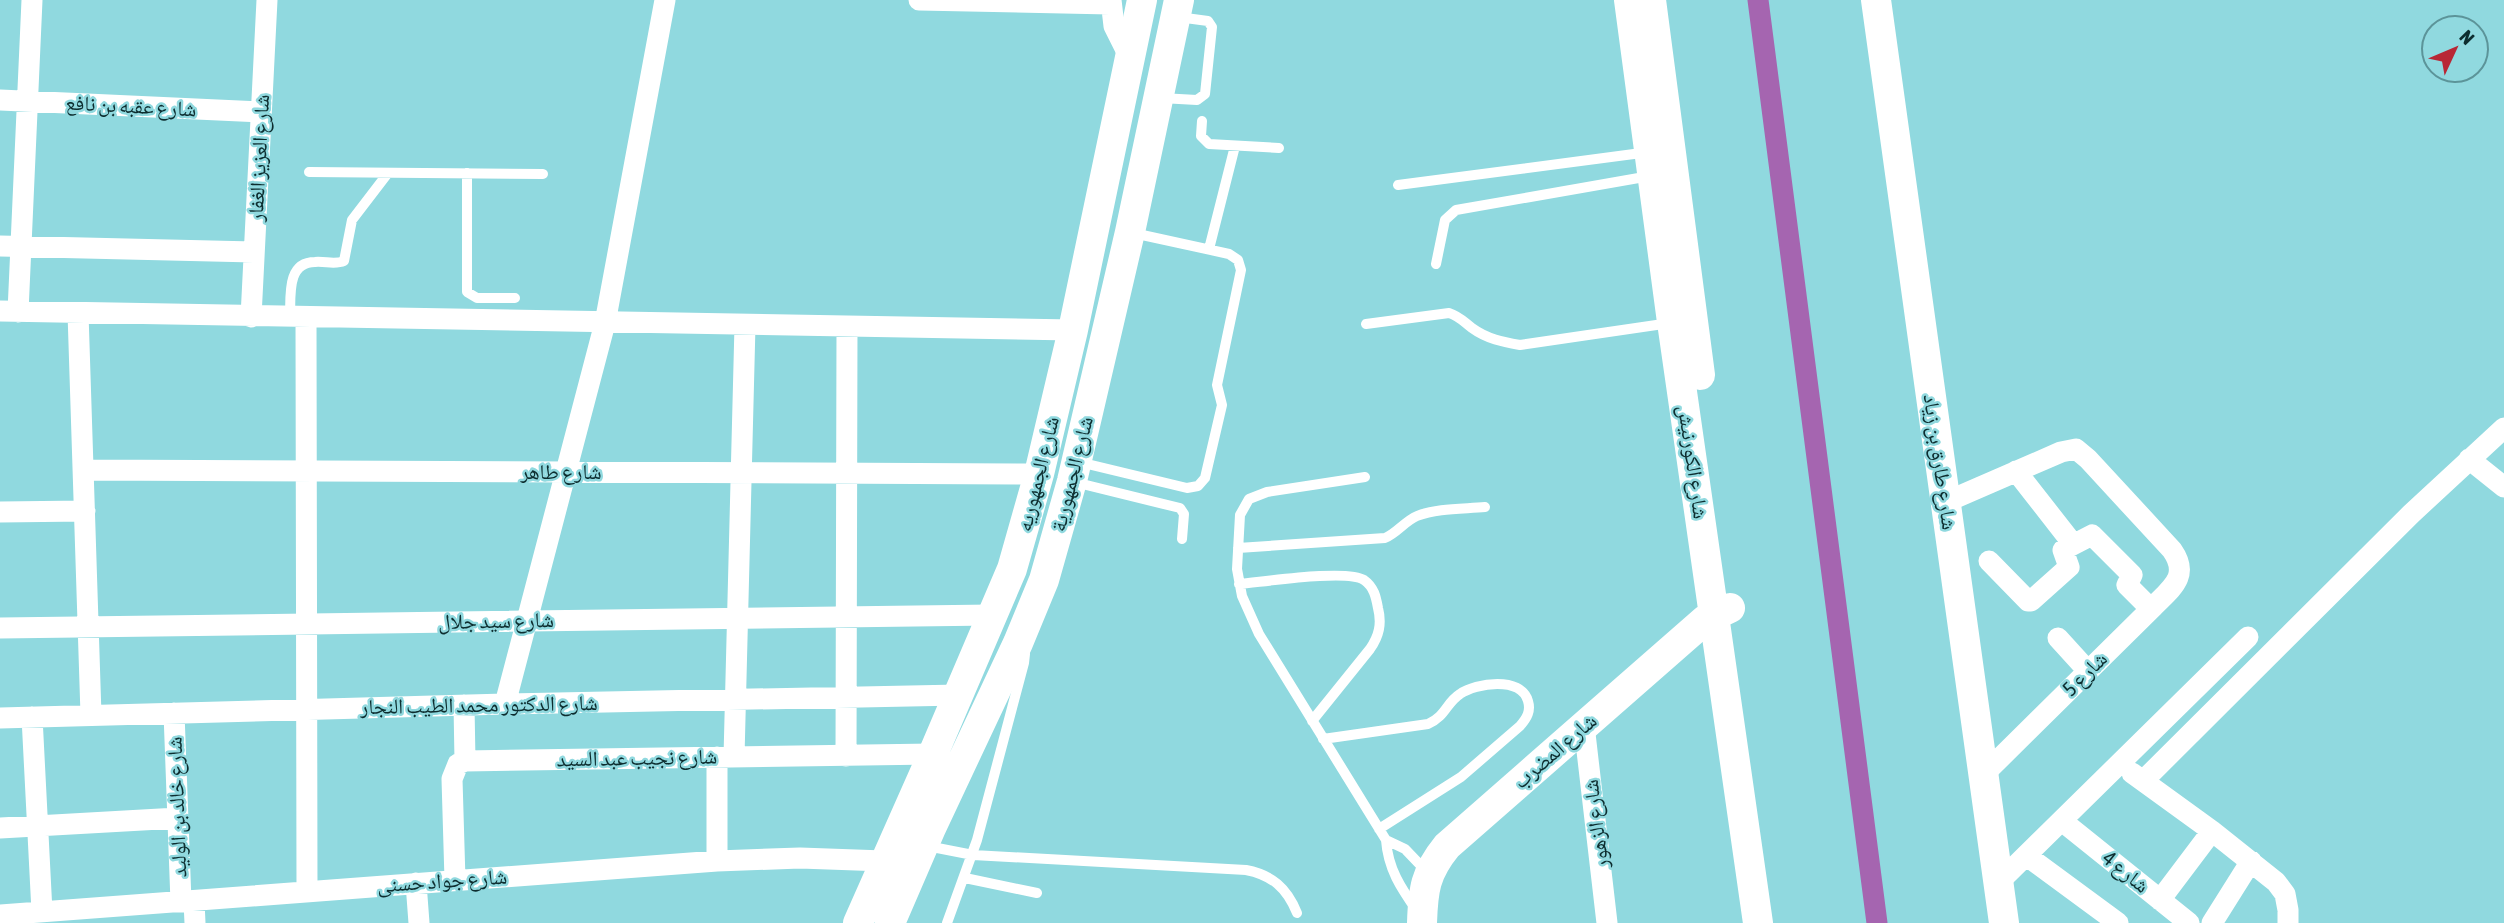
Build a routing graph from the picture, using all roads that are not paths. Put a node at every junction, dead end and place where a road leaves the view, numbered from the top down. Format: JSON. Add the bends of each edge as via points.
{"nodes":[{"id":1,"x":32,"y":0,"type":"edge"},
{"id":2,"x":267,"y":0,"type":"edge"},
{"id":3,"x":665,"y":0,"type":"edge"},
{"id":4,"x":919,"y":0,"type":"edge"},
{"id":5,"x":1142,"y":0,"type":"edge"},
{"id":6,"x":1629,"y":0,"type":"edge"},
{"id":7,"x":1651,"y":0,"type":"edge"},
{"id":8,"x":1877,"y":0,"type":"edge"},
{"id":9,"x":1006,"y":1,"type":"edge"},
{"id":10,"x":1111,"y":2,"type":"edge"},
{"id":11,"x":1177,"y":8,"type":"edge"},
{"id":12,"x":1130,"y":58,"type":"junction"},
{"id":13,"x":1158,"y":98,"type":"junction"},
{"id":14,"x":0,"y":100,"type":"edge"},
{"id":15,"x":28,"y":101,"type":"junction"},
{"id":16,"x":261,"y":112,"type":"junction"},
{"id":17,"x":1202,"y":121,"type":"dead end"},
{"id":18,"x":1235,"y":146,"type":"junction"},
{"id":19,"x":1279,"y":148,"type":"dead end"},
{"id":20,"x":1651,"y":164,"type":"junction"},
{"id":21,"x":309,"y":172,"type":"dead end"},
{"id":22,"x":388,"y":173,"type":"junction"},
{"id":23,"x":467,"y":173,"type":"junction"},
{"id":24,"x":543,"y":174,"type":"dead end"},
{"id":25,"x":1398,"y":185,"type":"dead end"},
{"id":26,"x":1130,"y":232,"type":"junction"},
{"id":27,"x":10,"y":246,"type":"edge"},
{"id":28,"x":1209,"y":249,"type":"junction"},
{"id":29,"x":254,"y":252,"type":"junction"},
{"id":30,"x":1436,"y":264,"type":"dead end"},
{"id":31,"x":496,"y":298,"type":"junction"},
{"id":32,"x":515,"y":298,"type":"dead end"},
{"id":33,"x":9,"y":312,"type":"edge"},
{"id":34,"x":78,"y":313,"type":"junction"},
{"id":35,"x":251,"y":317,"type":"junction"},
{"id":36,"x":298,"y":318,"type":"junction"},
{"id":37,"x":496,"y":321,"type":"junction"},
{"id":38,"x":1672,"y":322,"type":"junction"},
{"id":39,"x":606,"y":323,"type":"junction"},
{"id":40,"x":1366,"y":324,"type":"dead end"},
{"id":41,"x":745,"y":325,"type":"junction"},
{"id":42,"x":847,"y":326,"type":"junction"},
{"id":43,"x":1073,"y":330,"type":"junction"},
{"id":44,"x":2504,"y":428,"type":"edge"},
{"id":45,"x":2469,"y":459,"type":"junction"},
{"id":46,"x":83,"y":470,"type":"junction"},
{"id":47,"x":307,"y":471,"type":"junction"},
{"id":48,"x":1074,"y":471,"type":"junction"},
{"id":49,"x":2016,"y":471,"type":"junction"},
{"id":50,"x":565,"y":472,"type":"junction"},
{"id":51,"x":741,"y":473,"type":"junction"},
{"id":52,"x":846,"y":473,"type":"junction"},
{"id":53,"x":1039,"y":474,"type":"junction"},
{"id":54,"x":1365,"y":477,"type":"dead end"},
{"id":55,"x":2504,"y":486,"type":"edge"},
{"id":56,"x":1946,"y":502,"type":"junction"},
{"id":57,"x":1485,"y":507,"type":"dead end"},
{"id":58,"x":85,"y":511,"type":"junction"},
{"id":59,"x":0,"y":512,"type":"edge"},
{"id":60,"x":1182,"y":539,"type":"dead end"},
{"id":61,"x":2073,"y":544,"type":"junction"},
{"id":62,"x":1238,"y":548,"type":"junction"},
{"id":63,"x":1989,"y":561,"type":"dead end"},
{"id":64,"x":1239,"y":584,"type":"junction"},
{"id":65,"x":2151,"y":609,"type":"junction"},
{"id":66,"x":1723,"y":610,"type":"junction"},
{"id":67,"x":992,"y":615,"type":"junction"},
{"id":68,"x":737,"y":617,"type":"junction"},
{"id":69,"x":846,"y":617,"type":"junction"},
{"id":70,"x":527,"y":620,"type":"junction"},
{"id":71,"x":307,"y":623,"type":"junction"},
{"id":72,"x":88,"y":627,"type":"junction"},
{"id":73,"x":0,"y":628,"type":"edge"},
{"id":74,"x":2248,"y":636,"type":"dead end"},
{"id":75,"x":2058,"y":638,"type":"dead end"},
{"id":76,"x":2088,"y":671,"type":"junction"},
{"id":77,"x":959,"y":695,"type":"junction"},
{"id":78,"x":846,"y":698,"type":"junction"},
{"id":79,"x":735,"y":700,"type":"junction"},
{"id":80,"x":505,"y":704,"type":"junction"},
{"id":81,"x":464,"y":705,"type":"junction"},
{"id":82,"x":307,"y":709,"type":"junction"},
{"id":83,"x":174,"y":713,"type":"junction"},
{"id":84,"x":91,"y":715,"type":"junction"},
{"id":85,"x":32,"y":717,"type":"junction"},
{"id":86,"x":0,"y":718,"type":"edge"},
{"id":87,"x":1312,"y":721,"type":"junction"},
{"id":88,"x":1584,"y":725,"type":"junction"},
{"id":89,"x":1323,"y":738,"type":"junction"},
{"id":90,"x":987,"y":748,"type":"junction"},
{"id":91,"x":933,"y":754,"type":"junction"},
{"id":92,"x":846,"y":756,"type":"junction"},
{"id":93,"x":725,"y":757,"type":"junction"},
{"id":94,"x":465,"y":761,"type":"junction"},
{"id":95,"x":2120,"y":765,"type":"junction"},
{"id":96,"x":1984,"y":775,"type":"junction"},
{"id":97,"x":2143,"y":781,"type":"junction"},
{"id":98,"x":178,"y":818,"type":"junction"},
{"id":99,"x":2062,"y":821,"type":"junction"},
{"id":100,"x":38,"y":826,"type":"junction"},
{"id":101,"x":0,"y":828,"type":"edge"},
{"id":102,"x":1379,"y":829,"type":"junction"},
{"id":103,"x":2212,"y":831,"type":"junction"},
{"id":104,"x":1386,"y":840,"type":"junction"},
{"id":105,"x":924,"y":845,"type":"junction"},
{"id":106,"x":973,"y":855,"type":"junction"},
{"id":107,"x":2027,"y":856,"type":"junction"},
{"id":108,"x":718,"y":861,"type":"junction"},
{"id":109,"x":884,"y":861,"type":"junction"},
{"id":110,"x":2251,"y":861,"type":"junction"},
{"id":111,"x":1429,"y":874,"type":"junction"},
{"id":112,"x":965,"y":878,"type":"junction"},
{"id":113,"x":455,"y":880,"type":"junction"},
{"id":114,"x":416,"y":883,"type":"junction"},
{"id":115,"x":1998,"y":884,"type":"junction"},
{"id":116,"x":307,"y":892,"type":"junction"},
{"id":117,"x":1037,"y":893,"type":"dead end"},
{"id":118,"x":2160,"y":900,"type":"junction"},
{"id":119,"x":187,"y":901,"type":"junction"},
{"id":120,"x":1297,"y":912,"type":"dead end"},
{"id":121,"x":0,"y":915,"type":"edge"},
{"id":122,"x":48,"y":915,"type":"edge"},
{"id":123,"x":1423,"y":922,"type":"edge"},
{"id":124,"x":195,"y":923,"type":"edge"},
{"id":125,"x":419,"y":923,"type":"edge"},
{"id":126,"x":858,"y":923,"type":"edge"},
{"id":127,"x":890,"y":923,"type":"edge"},
{"id":128,"x":947,"y":923,"type":"edge"},
{"id":129,"x":1607,"y":923,"type":"edge"},
{"id":130,"x":1758,"y":923,"type":"edge"},
{"id":131,"x":1777,"y":923,"type":"edge"},
{"id":132,"x":2004,"y":923,"type":"edge"},
{"id":133,"x":2118,"y":923,"type":"edge"},
{"id":134,"x":2189,"y":923,"type":"edge"},
{"id":135,"x":2211,"y":923,"type":"edge"},
{"id":136,"x":2288,"y":923,"type":"edge"}],
"edges":[{"from":1,"to":15,"type":"street"},
{"from":2,"to":16,"type":"street","name":"شارع العزيز الغفار"},
{"from":3,"to":39,"type":"street"},
{"from":4,"to":9,"type":"street"},
{"from":5,"to":12,"type":"main road","name":"شارع الجمهوريه"},
{"from":6,"to":20,"type":"main road","name":"شارع الكورنيش"},
{"from":7,"to":66,"type":"main road","name":"شارع الكورنيش"},
{"from":8,"to":56,"type":"main road","name":"شارع طارق بن زياد"},
{"from":9,"to":10,"type":"street"},
{"from":10,"to":12,"type":"street","via":[[1114,26]]},
{"from":11,"to":13,"type":"main road","name":"شارع الجمهورية"},
{"from":11,"to":13,"type":"lane","via":[[1212,27],[1205,94],[1197,100]]},
{"from":12,"to":43,"type":"main road","name":"شارع الجمهوريه"},
{"from":13,"to":26,"type":"main road","name":"شارع الجمهورية"},
{"from":14,"to":15,"type":"street","name":"شارع عقبه بن نافع"},
{"from":15,"to":16,"type":"street","name":"شارع عقبه بن نافع"},
{"from":15,"to":27,"type":"street"},
{"from":16,"to":29,"type":"street","name":"شارع العزيز الغفار"},
{"from":17,"to":18,"type":"lane","via":[[1205,142]]},
{"from":18,"to":19,"type":"lane"},
{"from":18,"to":28,"type":"lane"},
{"from":20,"to":25,"type":"lane"},
{"from":20,"to":30,"type":"lane","via":[[1456,210],[1445,220]]},
{"from":20,"to":38,"type":"main road","name":"شارع الكورنيش"},
{"from":21,"to":22,"type":"lane"},
{"from":22,"to":23,"type":"lane"},
{"from":22,"to":36,"type":"lane","via":[[352,220],[344,261],[310,262],[296,271],[292,281]]},
{"from":23,"to":24,"type":"lane"},
{"from":23,"to":31,"type":"lane","via":[[465,289],[473,298]]},
{"from":26,"to":28,"type":"lane"},
{"from":26,"to":48,"type":"main road","name":"شارع الجمهورية"},
{"from":27,"to":29,"type":"street"},
{"from":27,"to":33,"type":"street"},
{"from":28,"to":48,"type":"lane","via":[[1234,256],[1241,270],[1217,385],[1222,405],[1202,483],[1187,488]]},
{"from":29,"to":35,"type":"street","name":"شارع العزيز الغفار"},
{"from":31,"to":32,"type":"lane"},
{"from":31,"to":37,"type":"lane"},
{"from":33,"to":34,"type":"street"},
{"from":34,"to":35,"type":"street"},
{"from":34,"to":46,"type":"street"},
{"from":35,"to":36,"type":"street"},
{"from":36,"to":37,"type":"street"},
{"from":36,"to":47,"type":"street"},
{"from":37,"to":39,"type":"street"},
{"from":38,"to":40,"type":"lane","via":[[1520,345],[1484,336],[1449,313]]},
{"from":38,"to":66,"type":"main road","name":"شارع الكورنيش"},
{"from":39,"to":41,"type":"street"},
{"from":39,"to":50,"type":"street"},
{"from":41,"to":42,"type":"street"},
{"from":41,"to":51,"type":"street"},
{"from":42,"to":43,"type":"street"},
{"from":42,"to":52,"type":"street"},
{"from":43,"to":53,"type":"main road","name":"شارع الجمهوريه"},
{"from":44,"to":45,"type":"street"},
{"from":45,"to":55,"type":"street"},
{"from":45,"to":97,"type":"street"},
{"from":46,"to":47,"type":"street","name":"شارع طاهر"},
{"from":46,"to":58,"type":"street"},
{"from":47,"to":50,"type":"street","name":"شارع طاهر"},
{"from":47,"to":71,"type":"street"},
{"from":48,"to":60,"type":"lane","via":[[1180,508],[1184,514]]},
{"from":48,"to":90,"type":"main road","name":"شارع الجمهورية","via":[[1044,580],[1023,628]]},
{"from":49,"to":56,"type":"street"},
{"from":49,"to":61,"type":"street"},
{"from":49,"to":65,"type":"street","name":"شارع 5","via":[[2069,449],[2081,453],[2179,560],[2181,571],[2175,583]]},
{"from":50,"to":51,"type":"street","name":"شارع طاهر"},
{"from":50,"to":70,"type":"street"},
{"from":51,"to":52,"type":"street","name":"شارع طاهر"},
{"from":51,"to":68,"type":"street"},
{"from":52,"to":53,"type":"street","name":"شارع طاهر"},
{"from":52,"to":69,"type":"street"},
{"from":53,"to":67,"type":"main road","name":"شارع الجمهوريه","via":[[1012,569]]},
{"from":54,"to":62,"type":"lane","via":[[1257,494],[1240,515]]},
{"from":56,"to":96,"type":"main road","name":"شارع طارق بن زياد"},
{"from":57,"to":62,"type":"lane","via":[[1421,515],[1385,538]]},
{"from":58,"to":59,"type":"street"},
{"from":58,"to":72,"type":"street"},
{"from":61,"to":63,"type":"street","via":[[2062,551],[2068,567],[2031,601]]},
{"from":61,"to":65,"type":"street","via":[[2094,536],[2132,575],[2127,585]]},
{"from":62,"to":64,"type":"lane"},
{"from":64,"to":87,"type":"lane","via":[[1259,634]]},
{"from":64,"to":87,"type":"lane","via":[[1347,575],[1372,587],[1381,621],[1378,636]]},
{"from":65,"to":76,"type":"street","name":"شارع 5"},
{"from":66,"to":88,"type":"main road","name":"شارع المضرب","via":[[1705,620]]},
{"from":66,"to":130,"type":"main road","name":"شارع الكورنيش"},
{"from":66,"to":131,"type":"main road","name":"شارع الكورنيش"},
{"from":67,"to":69,"type":"street","name":"شارع سيد جلال"},
{"from":67,"to":77,"type":"main road","name":"شارع الجمهوريه"},
{"from":68,"to":69,"type":"street","name":"شارع سيد جلال"},
{"from":68,"to":70,"type":"street","name":"شارع سيد جلال"},
{"from":68,"to":79,"type":"street"},
{"from":69,"to":78,"type":"street"},
{"from":70,"to":71,"type":"street","name":"شارع سيد جلال"},
{"from":70,"to":80,"type":"street"},
{"from":71,"to":72,"type":"street","name":"شارع سيد جلال"},
{"from":71,"to":82,"type":"street"},
{"from":72,"to":73,"type":"street","name":"شارع سيد جلال"},
{"from":72,"to":84,"type":"street"},
{"from":74,"to":95,"type":"street"},
{"from":75,"to":76,"type":"street"},
{"from":76,"to":96,"type":"street","name":"شارع 5"},
{"from":77,"to":78,"type":"street","name":"شارع الدكتور محمد الطيب النجار"},
{"from":77,"to":91,"type":"main road","name":"شارع الجمهوريه"},
{"from":78,"to":79,"type":"street","name":"شارع الدكتور محمد الطيب النجار"},
{"from":78,"to":92,"type":"street"},
{"from":79,"to":80,"type":"street","name":"شارع الدكتور محمد الطيب النجار"},
{"from":79,"to":93,"type":"street"},
{"from":80,"to":81,"type":"street","name":"شارع الدكتور محمد الطيب النجار"},
{"from":81,"to":82,"type":"street","name":"شارع الدكتور محمد الطيب النجار"},
{"from":81,"to":94,"type":"street"},
{"from":82,"to":83,"type":"street","name":"شارع الدكتور محمد الطيب النجار"},
{"from":82,"to":116,"type":"street"},
{"from":83,"to":84,"type":"street","name":"شارع الدكتور محمد الطيب النجار"},
{"from":83,"to":98,"type":"street","name":"شارع خالد بن الوليد"},
{"from":84,"to":85,"type":"street","name":"شارع الدكتور محمد الطيب النجار"},
{"from":85,"to":86,"type":"street","name":"شارع الدكتور محمد الطيب النجار"},
{"from":85,"to":100,"type":"street"},
{"from":87,"to":89,"type":"lane"},
{"from":88,"to":111,"type":"main road","name":"شارع المضرب","via":[[1453,840]]},
{"from":88,"to":129,"type":"street","name":"شارع الزهور"},
{"from":89,"to":102,"type":"lane"},
{"from":89,"to":102,"type":"lane","via":[[1428,724],[1443,715],[1457,695],[1470,689],[1505,683],[1515,685],[1528,699],[1527,718],[1520,726],[1461,777]]},
{"from":90,"to":105,"type":"main road","name":"شارع الجمهورية"},
{"from":90,"to":106,"type":"lane"},
{"from":91,"to":92,"type":"street","name":"شارع نجيب عبد السيد"},
{"from":91,"to":109,"type":"main road","name":"شارع الجمهوريه"},
{"from":92,"to":93,"type":"street","name":"شارع نجيب عبد السيد"},
{"from":93,"to":94,"type":"street","name":"شارع نجيب عبد السيد"},
{"from":93,"to":108,"type":"street"},
{"from":94,"to":113,"type":"street","via":[[458,764],[452,779]]},
{"from":95,"to":97,"type":"street"},
{"from":95,"to":99,"type":"street"},
{"from":96,"to":115,"type":"main road","name":"شارع طارق بن زياد"},
{"from":97,"to":103,"type":"street"},
{"from":98,"to":100,"type":"street"},
{"from":98,"to":119,"type":"street","name":"شارع خالد بن الوليد"},
{"from":99,"to":107,"type":"street"},
{"from":99,"to":118,"type":"street","name":"شارع 4"},
{"from":100,"to":101,"type":"street"},
{"from":100,"to":122,"type":"street"},
{"from":102,"to":104,"type":"lane"},
{"from":103,"to":110,"type":"street"},
{"from":103,"to":118,"type":"street"},
{"from":104,"to":111,"type":"lane","via":[[1405,849]]},
{"from":104,"to":123,"type":"lane","via":[[1392,873]]},
{"from":105,"to":106,"type":"lane"},
{"from":105,"to":127,"type":"main road","name":"شارع الجمهورية"},
{"from":106,"to":112,"type":"lane"},
{"from":106,"to":120,"type":"lane","via":[[1246,870],[1278,883]]},
{"from":107,"to":115,"type":"street"},
{"from":107,"to":133,"type":"street"},
{"from":108,"to":109,"type":"street","name":"شارع جواد حسنى"},
{"from":108,"to":113,"type":"street","name":"شارع جواد حسنى"},
{"from":109,"to":126,"type":"main road","name":"شارع الجمهوريه"},
{"from":110,"to":135,"type":"street"},
{"from":110,"to":136,"type":"street","via":[[2285,894]]},
{"from":111,"to":123,"type":"main road","name":"شارع المضرب"},
{"from":112,"to":117,"type":"lane"},
{"from":112,"to":128,"type":"lane"},
{"from":113,"to":114,"type":"street","name":"شارع جواد حسنى"},
{"from":114,"to":116,"type":"street","name":"شارع جواد حسنى"},
{"from":114,"to":125,"type":"street"},
{"from":115,"to":132,"type":"main road","name":"شارع طارق بن زياد"},
{"from":116,"to":119,"type":"street","name":"شارع جواد حسنى"},
{"from":118,"to":134,"type":"street","name":"شارع 4"},
{"from":119,"to":122,"type":"street","name":"شارع جواد حسنى"},
{"from":119,"to":124,"type":"street","name":"شارع خالد بن الوليد"},
{"from":121,"to":122,"type":"street","name":"شارع جواد حسنى"}]}
